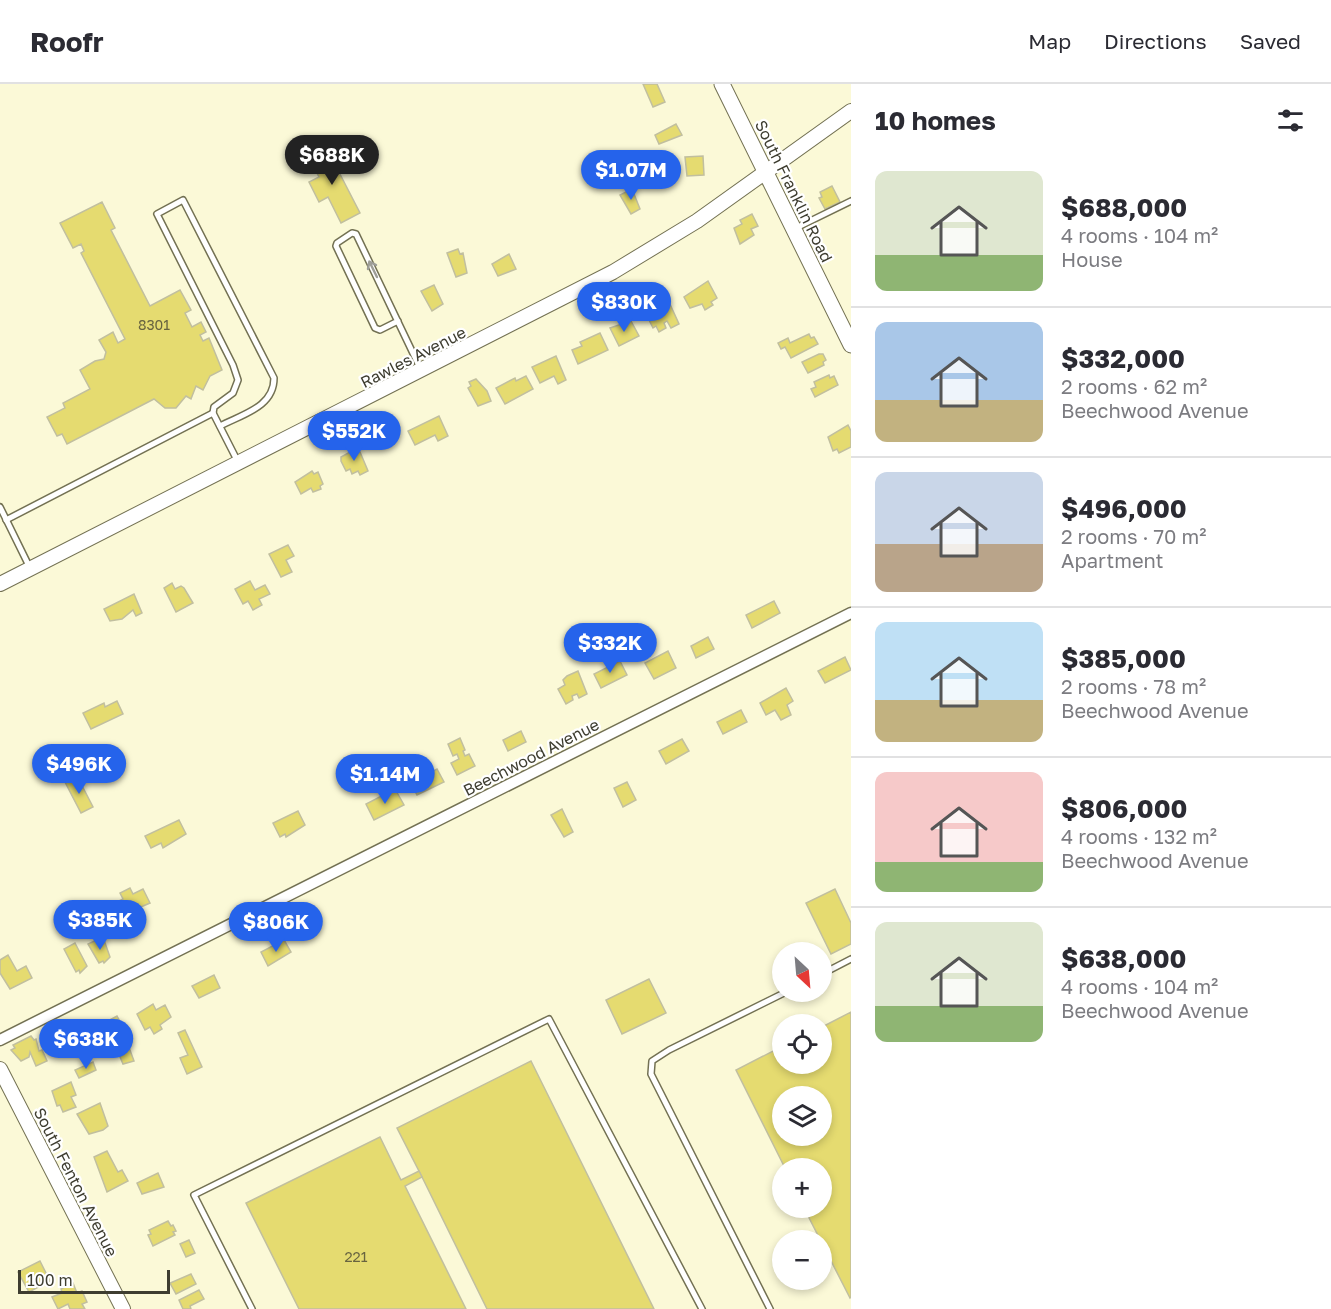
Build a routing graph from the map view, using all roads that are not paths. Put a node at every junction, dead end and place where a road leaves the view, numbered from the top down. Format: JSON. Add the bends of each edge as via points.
{"nodes":[{"id":1,"x":722,"y":84,"type":"edge"},
{"id":2,"x":851,"y":111,"type":"edge"},
{"id":3,"x":765,"y":173,"type":"junction"},
{"id":4,"x":851,"y":201,"type":"edge"},
{"id":5,"x":794,"y":230,"type":"junction"},
{"id":6,"x":398,"y":321,"type":"junction"},
{"id":7,"x":851,"y":345,"type":"edge"},
{"id":8,"x":422,"y":371,"type":"junction"},
{"id":9,"x":213,"y":413,"type":"junction"},
{"id":10,"x":220,"y":426,"type":"junction"},
{"id":11,"x":238,"y":464,"type":"junction"},
{"id":12,"x":0,"y":507,"type":"edge"},
{"id":13,"x":6,"y":520,"type":"junction"},
{"id":14,"x":30,"y":568,"type":"junction"},
{"id":15,"x":0,"y":584,"type":"edge"},
{"id":16,"x":851,"y":613,"type":"edge"},
{"id":17,"x":851,"y":959,"type":"edge"},
{"id":18,"x":832,"y":969,"type":"edge"},
{"id":19,"x":772,"y":999,"type":"edge"},
{"id":20,"x":0,"y":1040,"type":"edge"},
{"id":21,"x":0,"y":1069,"type":"edge"},
{"id":22,"x":123,"y":1309,"type":"edge"},
{"id":23,"x":252,"y":1309,"type":"edge"},
{"id":24,"x":702,"y":1309,"type":"edge"},
{"id":25,"x":770,"y":1309,"type":"edge"}],
"edges":[{"from":1,"to":3,"type":"main road","name":"South Franklin Road"},
{"from":2,"to":3,"type":"street","name":"Rawles Avenue"},
{"from":3,"to":5,"type":"main road","name":"South Franklin Road"},
{"from":3,"to":8,"type":"street","name":"Rawles Avenue","via":[[664,243]]},
{"from":4,"to":5,"type":"lane"},
{"from":5,"to":7,"type":"main road","name":"South Franklin Road"},
{"from":6,"to":6,"type":"lane","one_way":true,"via":[[356,234],[352,233],[337,243],[375,328],[380,330]]},
{"from":6,"to":8,"type":"lane"},
{"from":8,"to":11,"type":"street","name":"Rawles Avenue"},
{"from":9,"to":10,"type":"lane"},
{"from":9,"to":10,"type":"lane","via":[[214,407],[233,393],[238,380],[157,214],[183,201],[274,378],[269,399]]},
{"from":9,"to":13,"type":"lane"},
{"from":10,"to":11,"type":"lane"},
{"from":11,"to":14,"type":"street","name":"Rawles Avenue"},
{"from":12,"to":13,"type":"lane"},
{"from":13,"to":14,"type":"lane"},
{"from":14,"to":15,"type":"street","name":"Rawles Avenue"},
{"from":16,"to":20,"type":"street","name":"Beechwood Avenue"},
{"from":17,"to":18,"type":"lane"},
{"from":19,"to":25,"type":"lane","via":[[669,1050],[652,1061],[651,1074]]},
{"from":21,"to":22,"type":"street","name":"South Fenton Avenue"},
{"from":23,"to":24,"type":"lane","via":[[194,1195],[549,1019]]}]}
